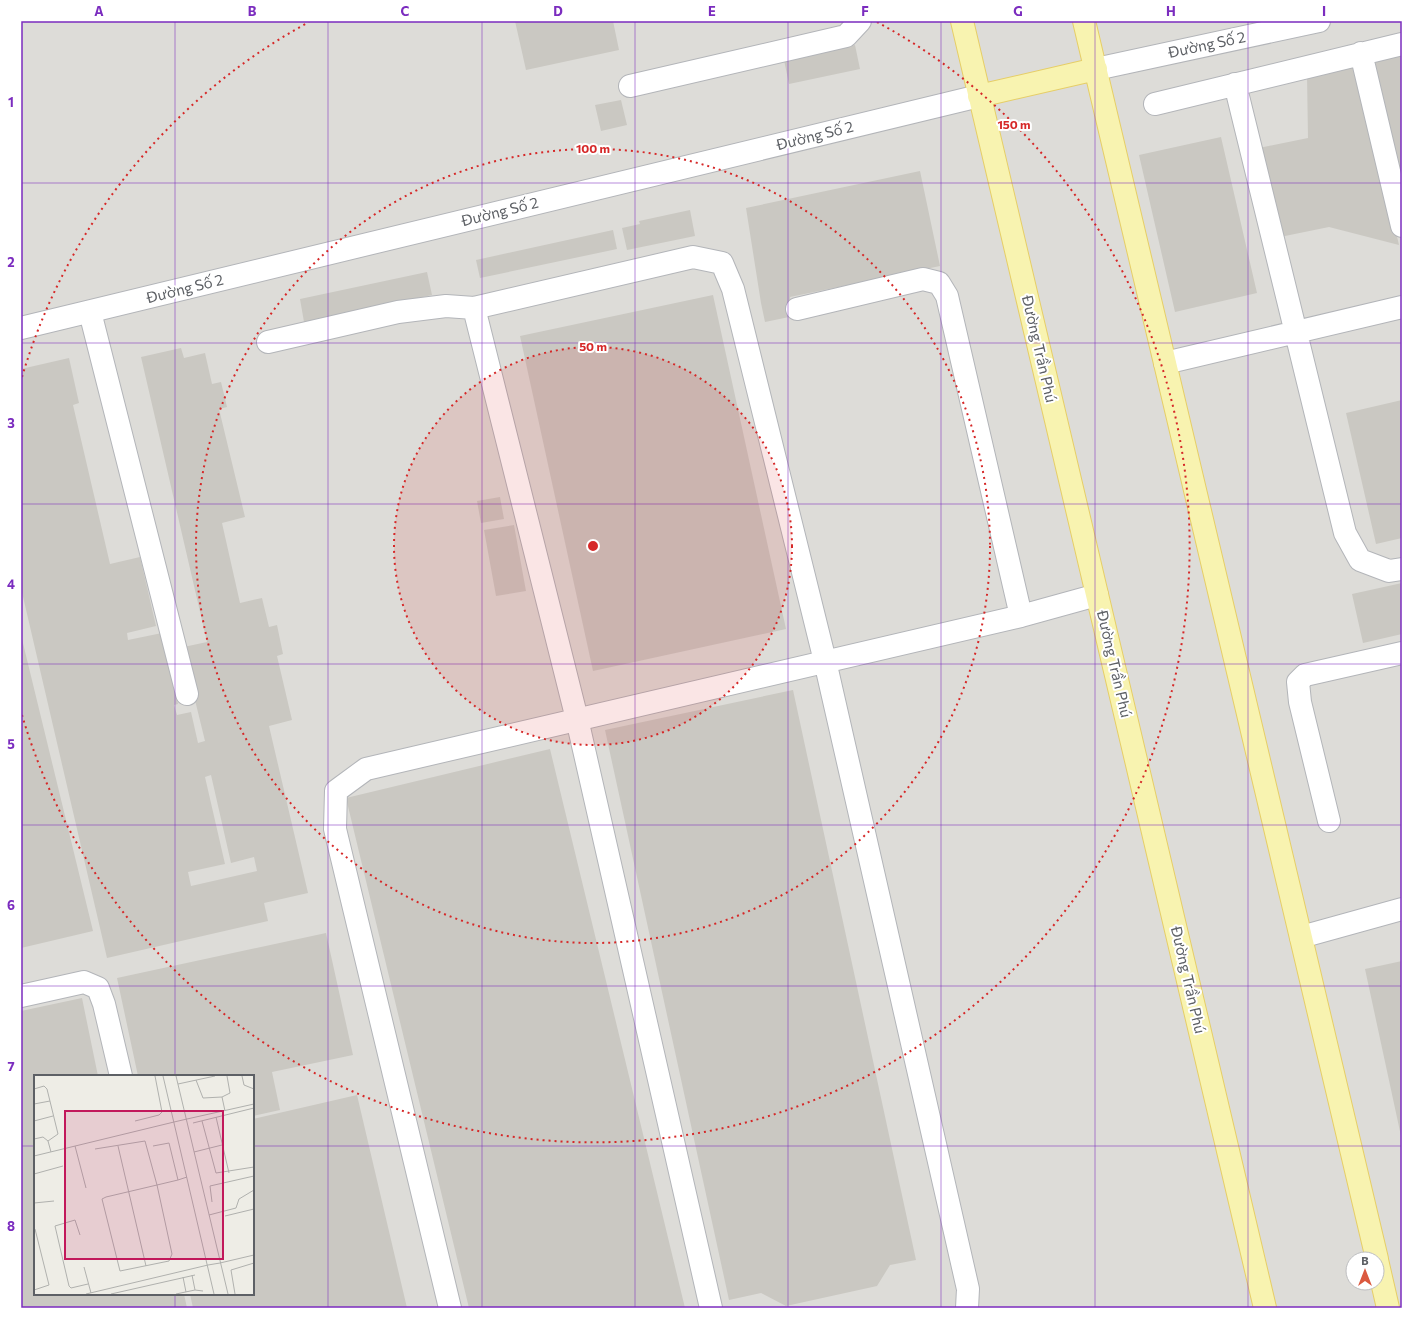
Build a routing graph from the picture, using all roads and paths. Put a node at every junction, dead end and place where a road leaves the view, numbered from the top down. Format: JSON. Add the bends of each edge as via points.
{"nodes":[{"id":1,"x":860,"y":21,"type":"edge"},
{"id":2,"x":962,"y":21,"type":"edge"},
{"id":3,"x":1084,"y":21,"type":"edge"},
{"id":4,"x":1319,"y":21,"type":"edge"},
{"id":5,"x":1402,"y":44,"type":"edge"},
{"id":6,"x":1361,"y":54,"type":"junction"},
{"id":7,"x":1096,"y":69,"type":"junction"},
{"id":8,"x":1235,"y":84,"type":"junction"},
{"id":9,"x":630,"y":86,"type":"dead end"},
{"id":10,"x":979,"y":96,"type":"junction"},
{"id":11,"x":1155,"y":104,"type":"dead end"},
{"id":12,"x":1402,"y":226,"type":"edge"},
{"id":13,"x":474,"y":308,"type":"junction"},
{"id":14,"x":1402,"y":308,"type":"edge"},
{"id":15,"x":797,"y":309,"type":"dead end"},
{"id":16,"x":90,"y":312,"type":"junction"},
{"id":17,"x":21,"y":328,"type":"edge"},
{"id":18,"x":1295,"y":333,"type":"junction"},
{"id":19,"x":268,"y":342,"type":"dead end"},
{"id":20,"x":1165,"y":363,"type":"junction"},
{"id":21,"x":1402,"y":569,"type":"edge"},
{"id":22,"x":1097,"y":595,"type":"junction"},
{"id":23,"x":1021,"y":616,"type":"junction"},
{"id":24,"x":1402,"y":653,"type":"edge"},
{"id":25,"x":825,"y":661,"type":"junction"},
{"id":26,"x":187,"y":694,"type":"dead end"},
{"id":27,"x":577,"y":719,"type":"junction"},
{"id":28,"x":1329,"y":821,"type":"dead end"},
{"id":29,"x":1402,"y":910,"type":"edge"},
{"id":30,"x":1301,"y":936,"type":"junction"},
{"id":31,"x":21,"y":996,"type":"edge"},
{"id":32,"x":121,"y":1075,"type":"edge"},
{"id":33,"x":1375,"y":1251,"type":"edge"},
{"id":34,"x":1384,"y":1291,"type":"edge"},
{"id":35,"x":450,"y":1308,"type":"edge"},
{"id":36,"x":711,"y":1308,"type":"edge"},
{"id":37,"x":967,"y":1308,"type":"edge"},
{"id":38,"x":1266,"y":1308,"type":"edge"},
{"id":39,"x":1388,"y":1308,"type":"edge"}],
"edges":[{"from":1,"to":9,"type":"street","via":[[846,36]]},
{"from":2,"to":10,"type":"main road","name":"Đường Trần Phú"},
{"from":3,"to":7,"type":"main road"},
{"from":4,"to":7,"type":"street","name":"Đường Số 2"},
{"from":5,"to":6,"type":"street"},
{"from":6,"to":8,"type":"street"},
{"from":6,"to":12,"type":"street"},
{"from":7,"to":10,"type":"main road"},
{"from":7,"to":20,"type":"main road"},
{"from":8,"to":11,"type":"street"},
{"from":8,"to":18,"type":"street"},
{"from":10,"to":16,"type":"street","name":"Đường Số 2"},
{"from":10,"to":22,"type":"main road","name":"Đường Trần Phú"},
{"from":13,"to":19,"type":"street","via":[[446,306],[398,312]]},
{"from":13,"to":25,"type":"street","via":[[693,257],[722,263],[734,289]]},
{"from":13,"to":27,"type":"street"},
{"from":14,"to":18,"type":"street"},
{"from":15,"to":23,"type":"street","via":[[923,278],[939,283],[947,296]]},
{"from":16,"to":17,"type":"street","name":"Đường Số 2"},
{"from":16,"to":26,"type":"street"},
{"from":18,"to":20,"type":"street"},
{"from":18,"to":21,"type":"street","via":[[1345,534],[1360,560],[1389,571]]},
{"from":20,"to":30,"type":"main road"},
{"from":22,"to":23,"type":"street"},
{"from":22,"to":38,"type":"main road","name":"Đường Trần Phú"},
{"from":23,"to":25,"type":"street"},
{"from":24,"to":28,"type":"street","via":[[1306,675],[1298,682],[1300,702]]},
{"from":25,"to":27,"type":"street"},
{"from":25,"to":37,"type":"street","via":[[968,1290]]},
{"from":27,"to":35,"type":"street","via":[[366,770],[336,791],[335,829]]},
{"from":27,"to":36,"type":"street"},
{"from":29,"to":30,"type":"street"},
{"from":30,"to":33,"type":"main road"},
{"from":31,"to":32,"type":"street","via":[[84,982],[98,988]]},
{"from":34,"to":39,"type":"main road"}]}
